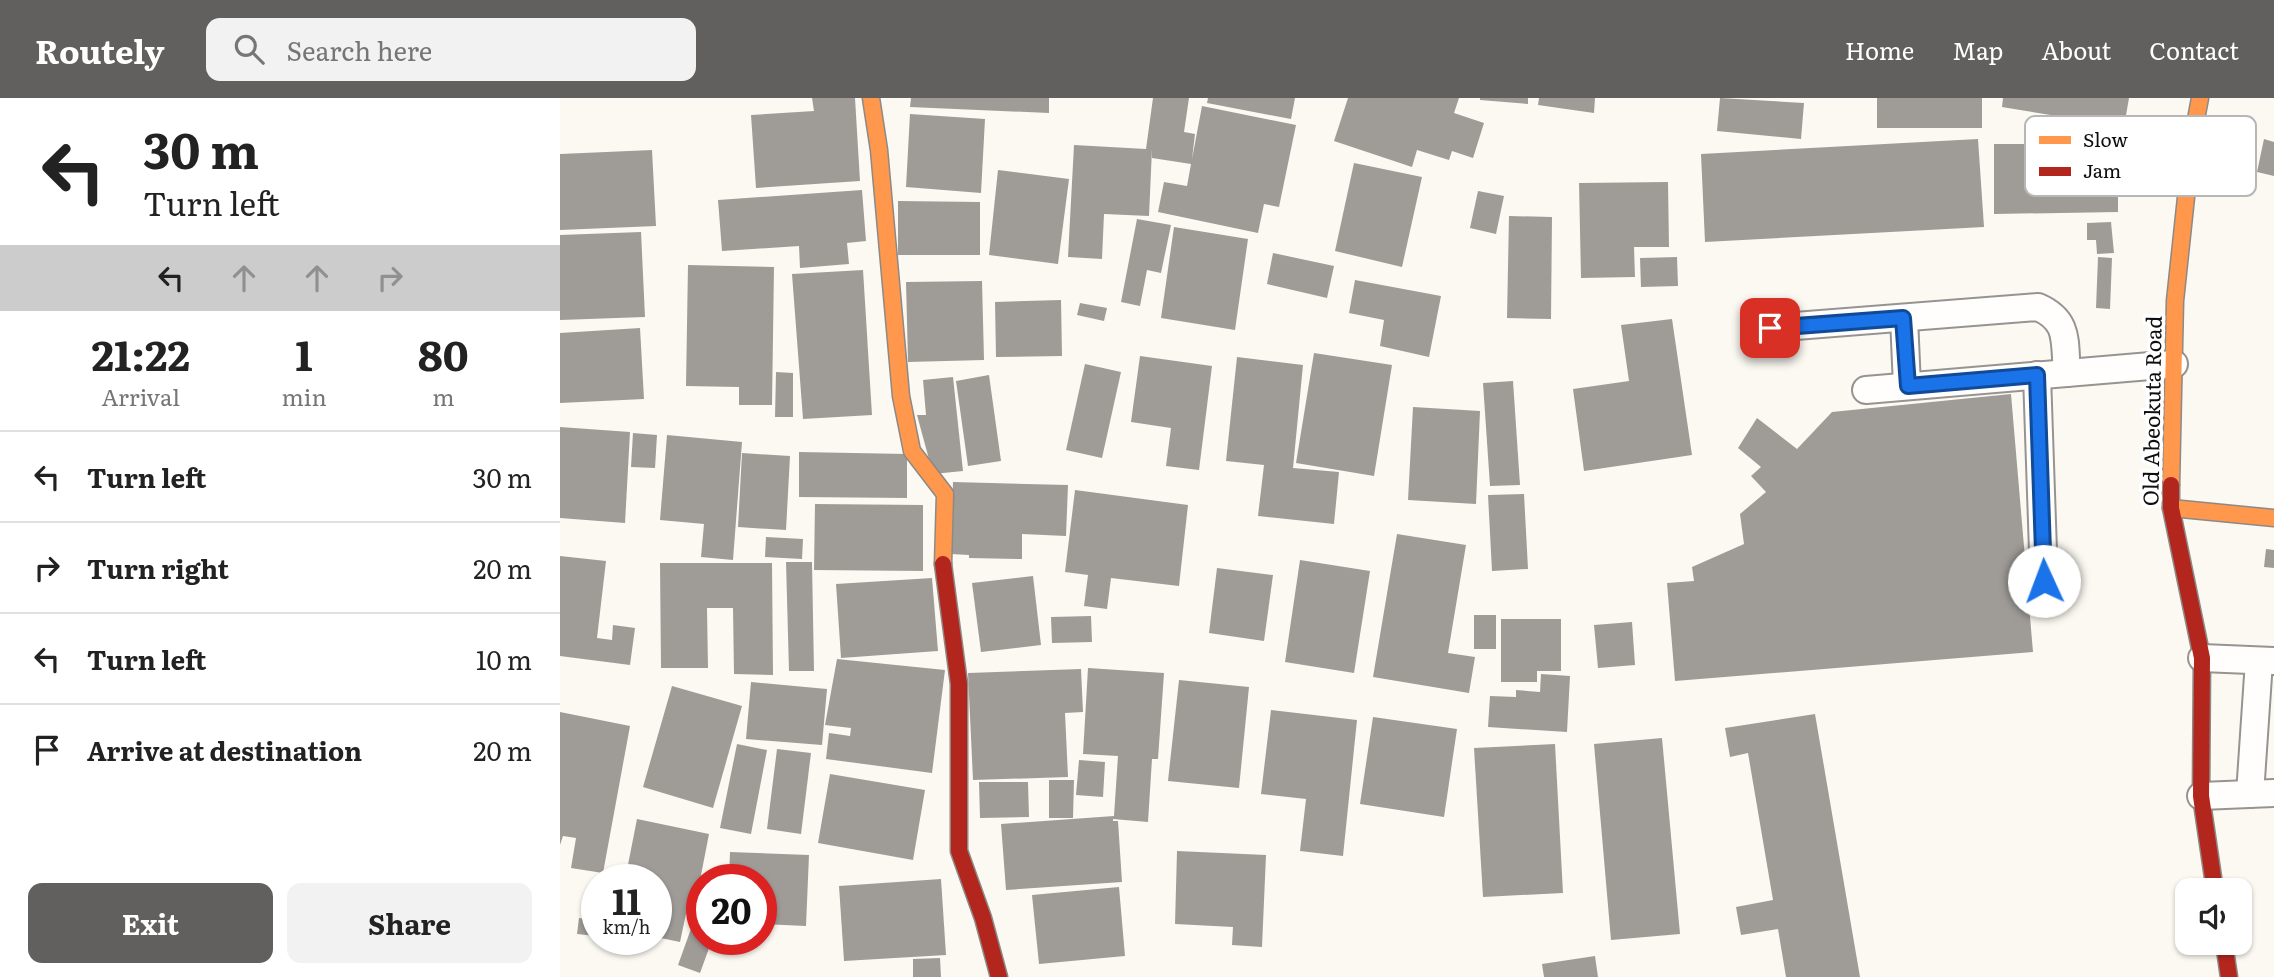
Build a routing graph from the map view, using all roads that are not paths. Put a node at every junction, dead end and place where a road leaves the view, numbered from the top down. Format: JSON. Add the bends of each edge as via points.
{"nodes":[{"id":1,"x":871,"y":98,"type":"edge"},
{"id":2,"x":2200,"y":98,"type":"edge"},
{"id":3,"x":2197,"y":116,"type":"edge"},
{"id":4,"x":2186,"y":196,"type":"edge"},
{"id":5,"x":1903,"y":318,"type":"junction"},
{"id":6,"x":1770,"y":328,"type":"dead end"},
{"id":7,"x":2174,"y":364,"type":"junction"},
{"id":8,"x":2067,"y":373,"type":"junction"},
{"id":9,"x":2037,"y":375,"type":"junction"},
{"id":10,"x":1908,"y":386,"type":"junction"},
{"id":11,"x":1866,"y":390,"type":"dead end"},
{"id":12,"x":2171,"y":508,"type":"junction"},
{"id":13,"x":2274,"y":518,"type":"edge"},
{"id":14,"x":2044,"y":581,"type":"dead end"},
{"id":15,"x":2202,"y":658,"type":"junction"},
{"id":16,"x":2266,"y":661,"type":"edge"},
{"id":17,"x":2262,"y":793,"type":"edge"},
{"id":18,"x":2201,"y":796,"type":"junction"},
{"id":19,"x":2213,"y":878,"type":"edge"},
{"id":20,"x":2226,"y":955,"type":"edge"},
{"id":21,"x":999,"y":977,"type":"edge"},
{"id":22,"x":2229,"y":977,"type":"edge"}],
"edges":[{"from":1,"to":21,"type":"main road","via":[[901,396],[912,451],[945,494],[943,560],[959,684],[959,851]]},
{"from":2,"to":3,"type":"main road","name":"Old Abeokuta Road"},
{"from":4,"to":7,"type":"main road","name":"Old Abeokuta Road","via":[[2175,301]]},
{"from":5,"to":6,"type":"lane"},
{"from":5,"to":8,"type":"lane","via":[[2038,307],[2062,325]]},
{"from":5,"to":10,"type":"lane"},
{"from":7,"to":8,"type":"lane"},
{"from":7,"to":12,"type":"main road","name":"Old Abeokuta Road"},
{"from":8,"to":9,"type":"lane"},
{"from":9,"to":10,"type":"lane"},
{"from":9,"to":14,"type":"lane"},
{"from":10,"to":11,"type":"lane"},
{"from":12,"to":13,"type":"main road"},
{"from":12,"to":15,"type":"main road","name":"Old Abeokuta Road"},
{"from":15,"to":16,"type":"lane"},
{"from":15,"to":18,"type":"main road","name":"Old Abeokuta Road"},
{"from":16,"to":17,"type":"lane"},
{"from":17,"to":18,"type":"lane"},
{"from":18,"to":19,"type":"main road","name":"Old Abeokuta Road"},
{"from":20,"to":22,"type":"main road"}]}
